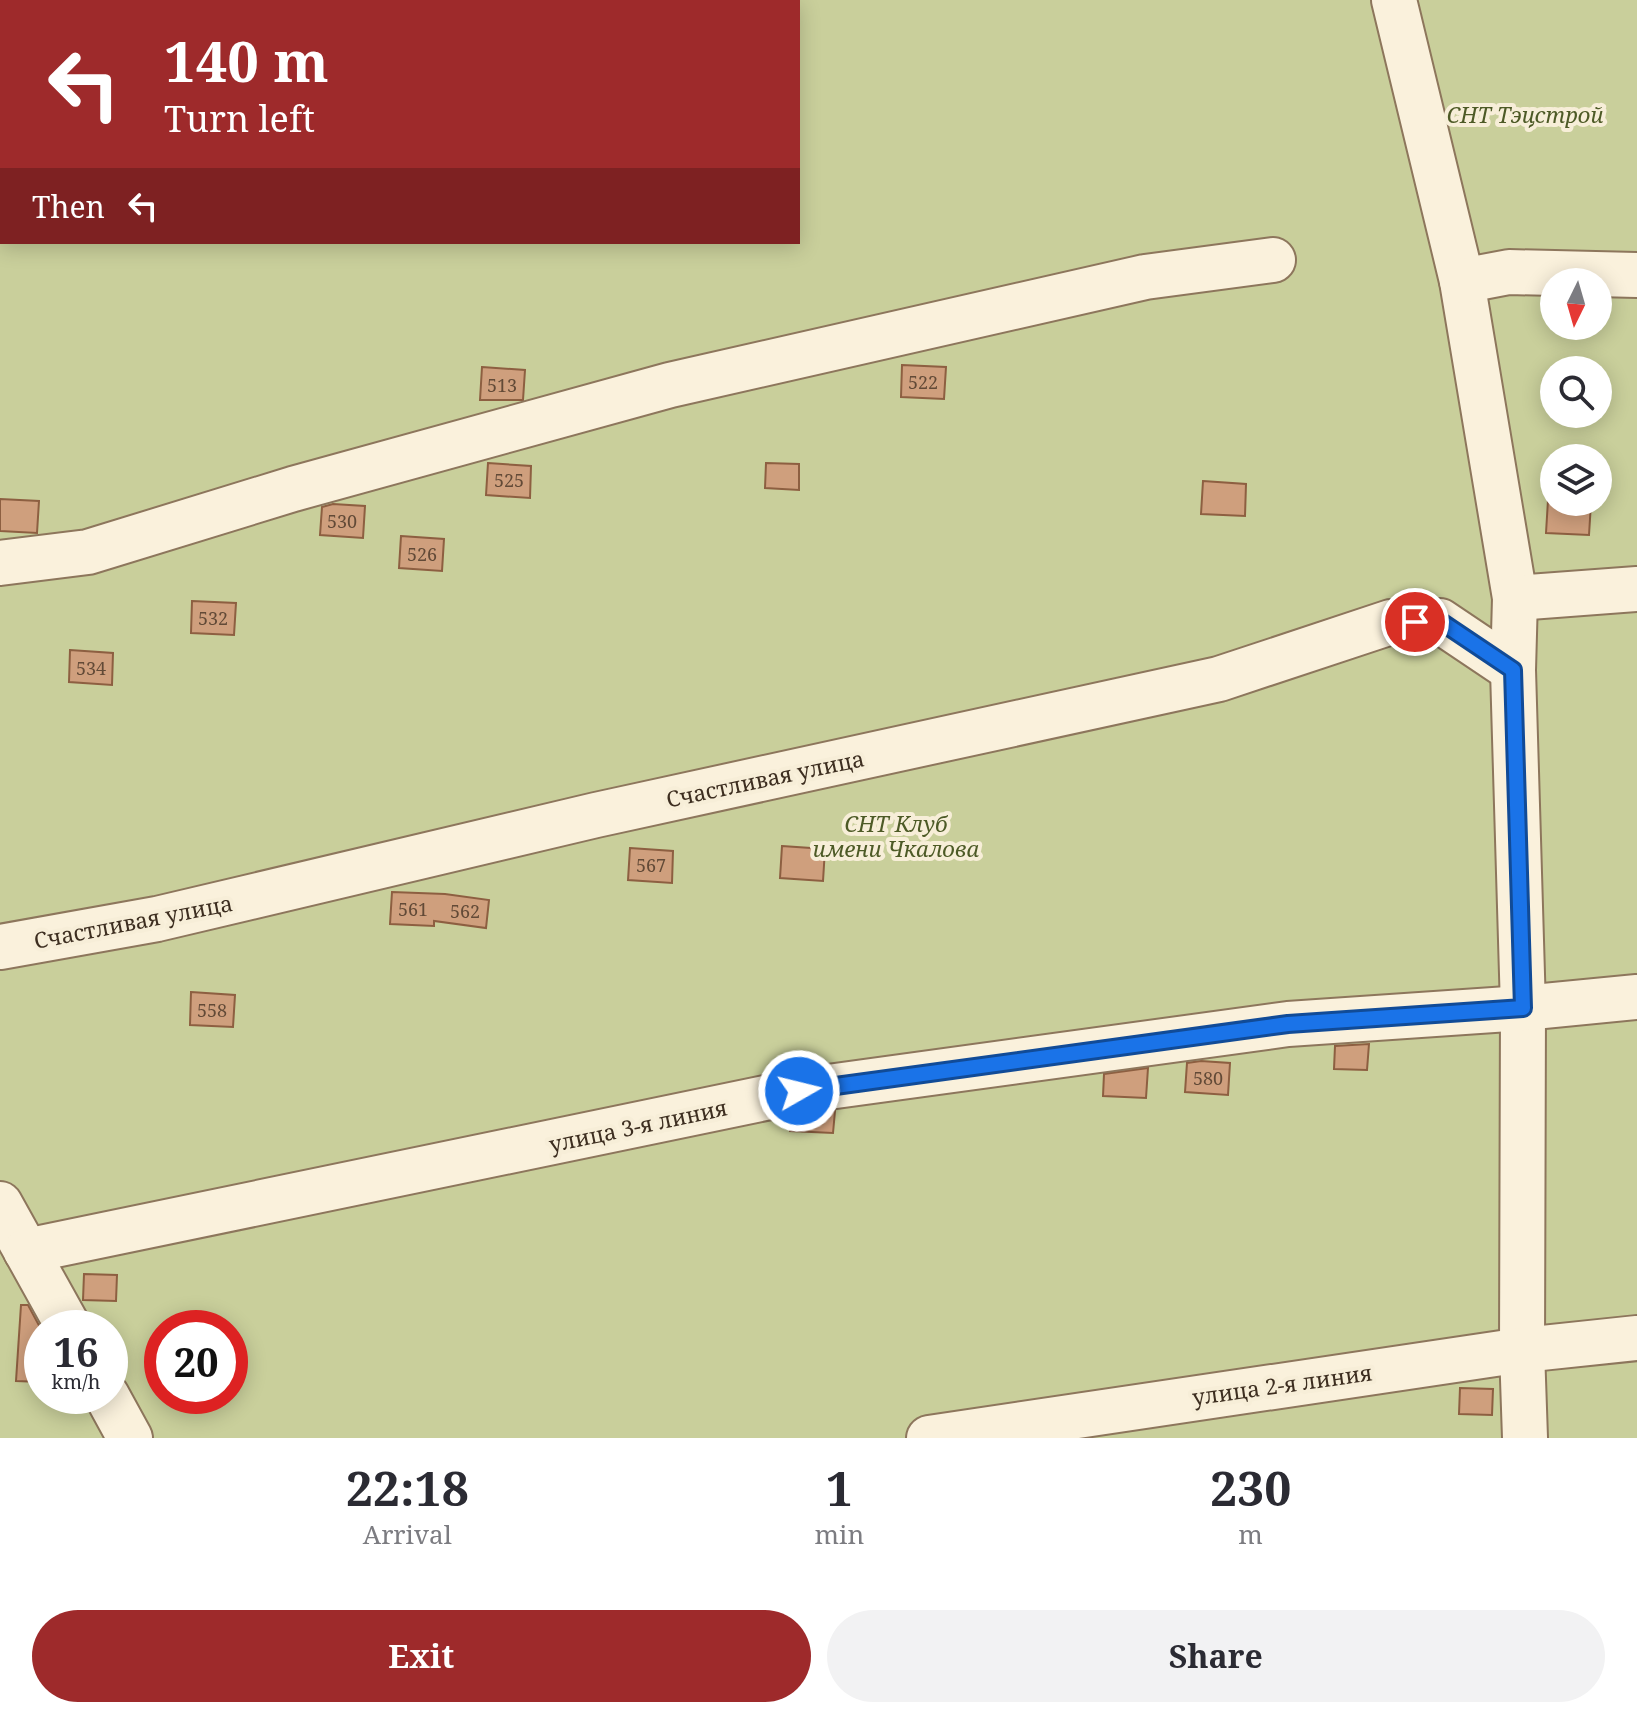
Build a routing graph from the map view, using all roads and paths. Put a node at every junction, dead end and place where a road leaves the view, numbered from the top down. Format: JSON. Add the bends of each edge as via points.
{"nodes":[{"id":1,"x":1394,"y":0,"type":"edge"},
{"id":2,"x":1273,"y":260,"type":"dead end"},
{"id":3,"x":1637,"y":275,"type":"edge"},
{"id":4,"x":1462,"y":281,"type":"junction"},
{"id":5,"x":0,"y":563,"type":"edge"},
{"id":6,"x":1637,"y":589,"type":"edge"},
{"id":7,"x":1515,"y":598,"type":"junction"},
{"id":8,"x":1513,"y":670,"type":"junction"},
{"id":9,"x":0,"y":947,"type":"edge"},
{"id":10,"x":1637,"y":997,"type":"edge"},
{"id":11,"x":1523,"y":1008,"type":"junction"},
{"id":12,"x":0,"y":1204,"type":"edge"},
{"id":13,"x":26,"y":1251,"type":"junction"},
{"id":14,"x":59,"y":1310,"type":"edge"},
{"id":15,"x":1637,"y":1338,"type":"edge"},
{"id":16,"x":1522,"y":1350,"type":"junction"},
{"id":17,"x":117,"y":1414,"type":"edge"},
{"id":18,"x":130,"y":1438,"type":"edge"},
{"id":19,"x":929,"y":1438,"type":"edge"},
{"id":20,"x":1525,"y":1438,"type":"edge"}],
"edges":[{"from":1,"to":4,"type":"street"},
{"from":2,"to":5,"type":"street","via":[[1145,277],[670,385],[293,489],[88,552]]},
{"from":3,"to":4,"type":"street","via":[[1509,272]]},
{"from":4,"to":7,"type":"street"},
{"from":6,"to":7,"type":"street"},
{"from":7,"to":8,"type":"street"},
{"from":8,"to":9,"type":"street","name":"Счастливая улица","via":[[1440,621],[1391,622],[1219,679],[596,815],[157,919]]},
{"from":8,"to":11,"type":"street"},
{"from":10,"to":11,"type":"street","name":"улица 3-я линия"},
{"from":11,"to":13,"type":"street","name":"улица 3-я линия","via":[[1288,1024],[799,1091]]},
{"from":11,"to":16,"type":"street"},
{"from":12,"to":13,"type":"street"},
{"from":13,"to":14,"type":"street"},
{"from":15,"to":16,"type":"street","name":"улица 2-я линия"},
{"from":16,"to":19,"type":"street","name":"улица 2-я линия"},
{"from":16,"to":20,"type":"street"},
{"from":17,"to":18,"type":"street"}]}
